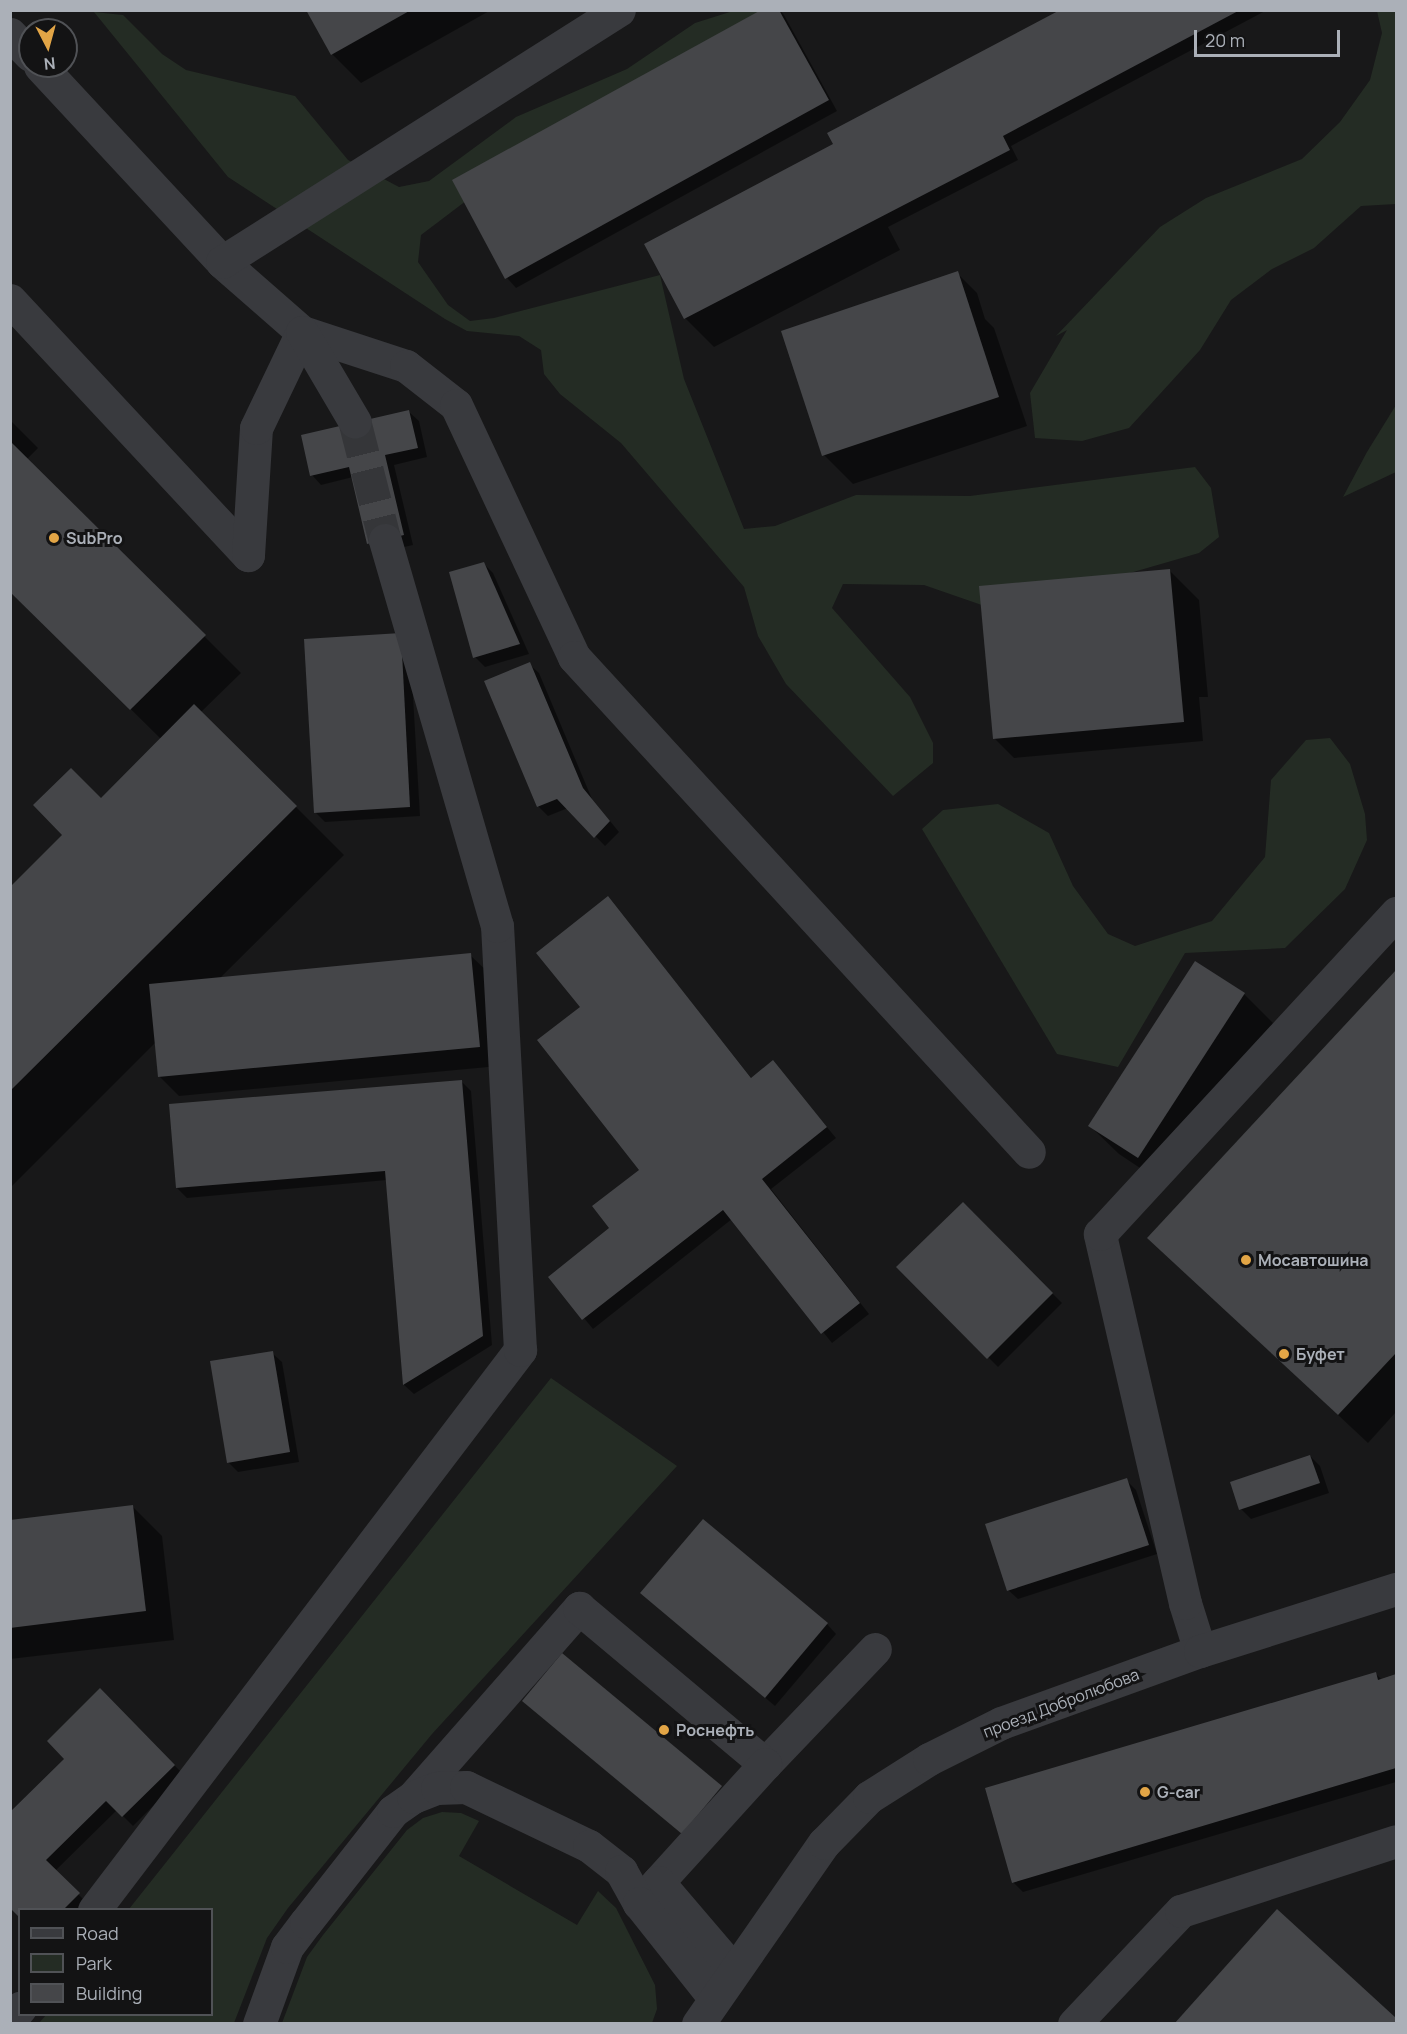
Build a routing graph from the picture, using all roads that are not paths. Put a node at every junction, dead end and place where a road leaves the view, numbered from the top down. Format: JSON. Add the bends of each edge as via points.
{"nodes":[{"id":1,"x":619,"y":10,"type":"edge"},
{"id":2,"x":51,"y":78,"type":"edge"},
{"id":3,"x":222,"y":262,"type":"junction"},
{"id":4,"x":10,"y":300,"type":"edge"},
{"id":5,"x":302,"y":332,"type":"junction"},
{"id":6,"x":356,"y":422,"type":"tunnel mouth"},
{"id":7,"x":385,"y":540,"type":"tunnel mouth"},
{"id":8,"x":1396,"y":913,"type":"edge"},
{"id":9,"x":1029,"y":1152,"type":"dead end"},
{"id":10,"x":1396,"y":1589,"type":"edge"},
{"id":11,"x":875,"y":1649,"type":"dead end"},
{"id":12,"x":1200,"y":1651,"type":"junction"},
{"id":13,"x":765,"y":1764,"type":"junction"},
{"id":14,"x":413,"y":1797,"type":"junction"},
{"id":15,"x":1396,"y":1841,"type":"edge"},
{"id":16,"x":649,"y":1892,"type":"junction"},
{"id":17,"x":96,"y":1908,"type":"edge"},
{"id":18,"x":734,"y":1971,"type":"junction"},
{"id":19,"x":707,"y":2011,"type":"edge"},
{"id":20,"x":259,"y":2024,"type":"edge"},
{"id":21,"x":1074,"y":2024,"type":"edge"}],
"edges":[{"from":1,"to":3,"type":"street"},
{"from":2,"to":3,"type":"street"},
{"from":3,"to":5,"type":"street"},
{"from":4,"to":5,"type":"street","via":[[248,555],[256,428]]},
{"from":5,"to":6,"type":"street"},
{"from":5,"to":9,"type":"street","via":[[406,366],[456,405],[574,657]]},
{"from":7,"to":17,"type":"street","via":[[497,926],[520,1350]]},
{"from":8,"to":12,"type":"street","via":[[1100,1234],[1185,1604]]},
{"from":10,"to":12,"type":"street","name":"проезд Добролюбова"},
{"from":11,"to":13,"type":"street"},
{"from":12,"to":18,"type":"street","name":"проезд Добролюбова","via":[[1001,1723],[929,1759],[869,1797],[824,1844]]},
{"from":13,"to":14,"type":"street","via":[[579,1608]]},
{"from":13,"to":16,"type":"street"},
{"from":14,"to":16,"type":"street","via":[[437,1788],[466,1787],[589,1846]]},
{"from":14,"to":20,"type":"street","via":[[393,1811],[287,1947]]},
{"from":15,"to":21,"type":"street","via":[[1181,1911]]},
{"from":16,"to":18,"type":"street"},
{"from":16,"to":19,"type":"street"},
{"from":18,"to":19,"type":"street","name":"проезд Добролюбова"}]}
